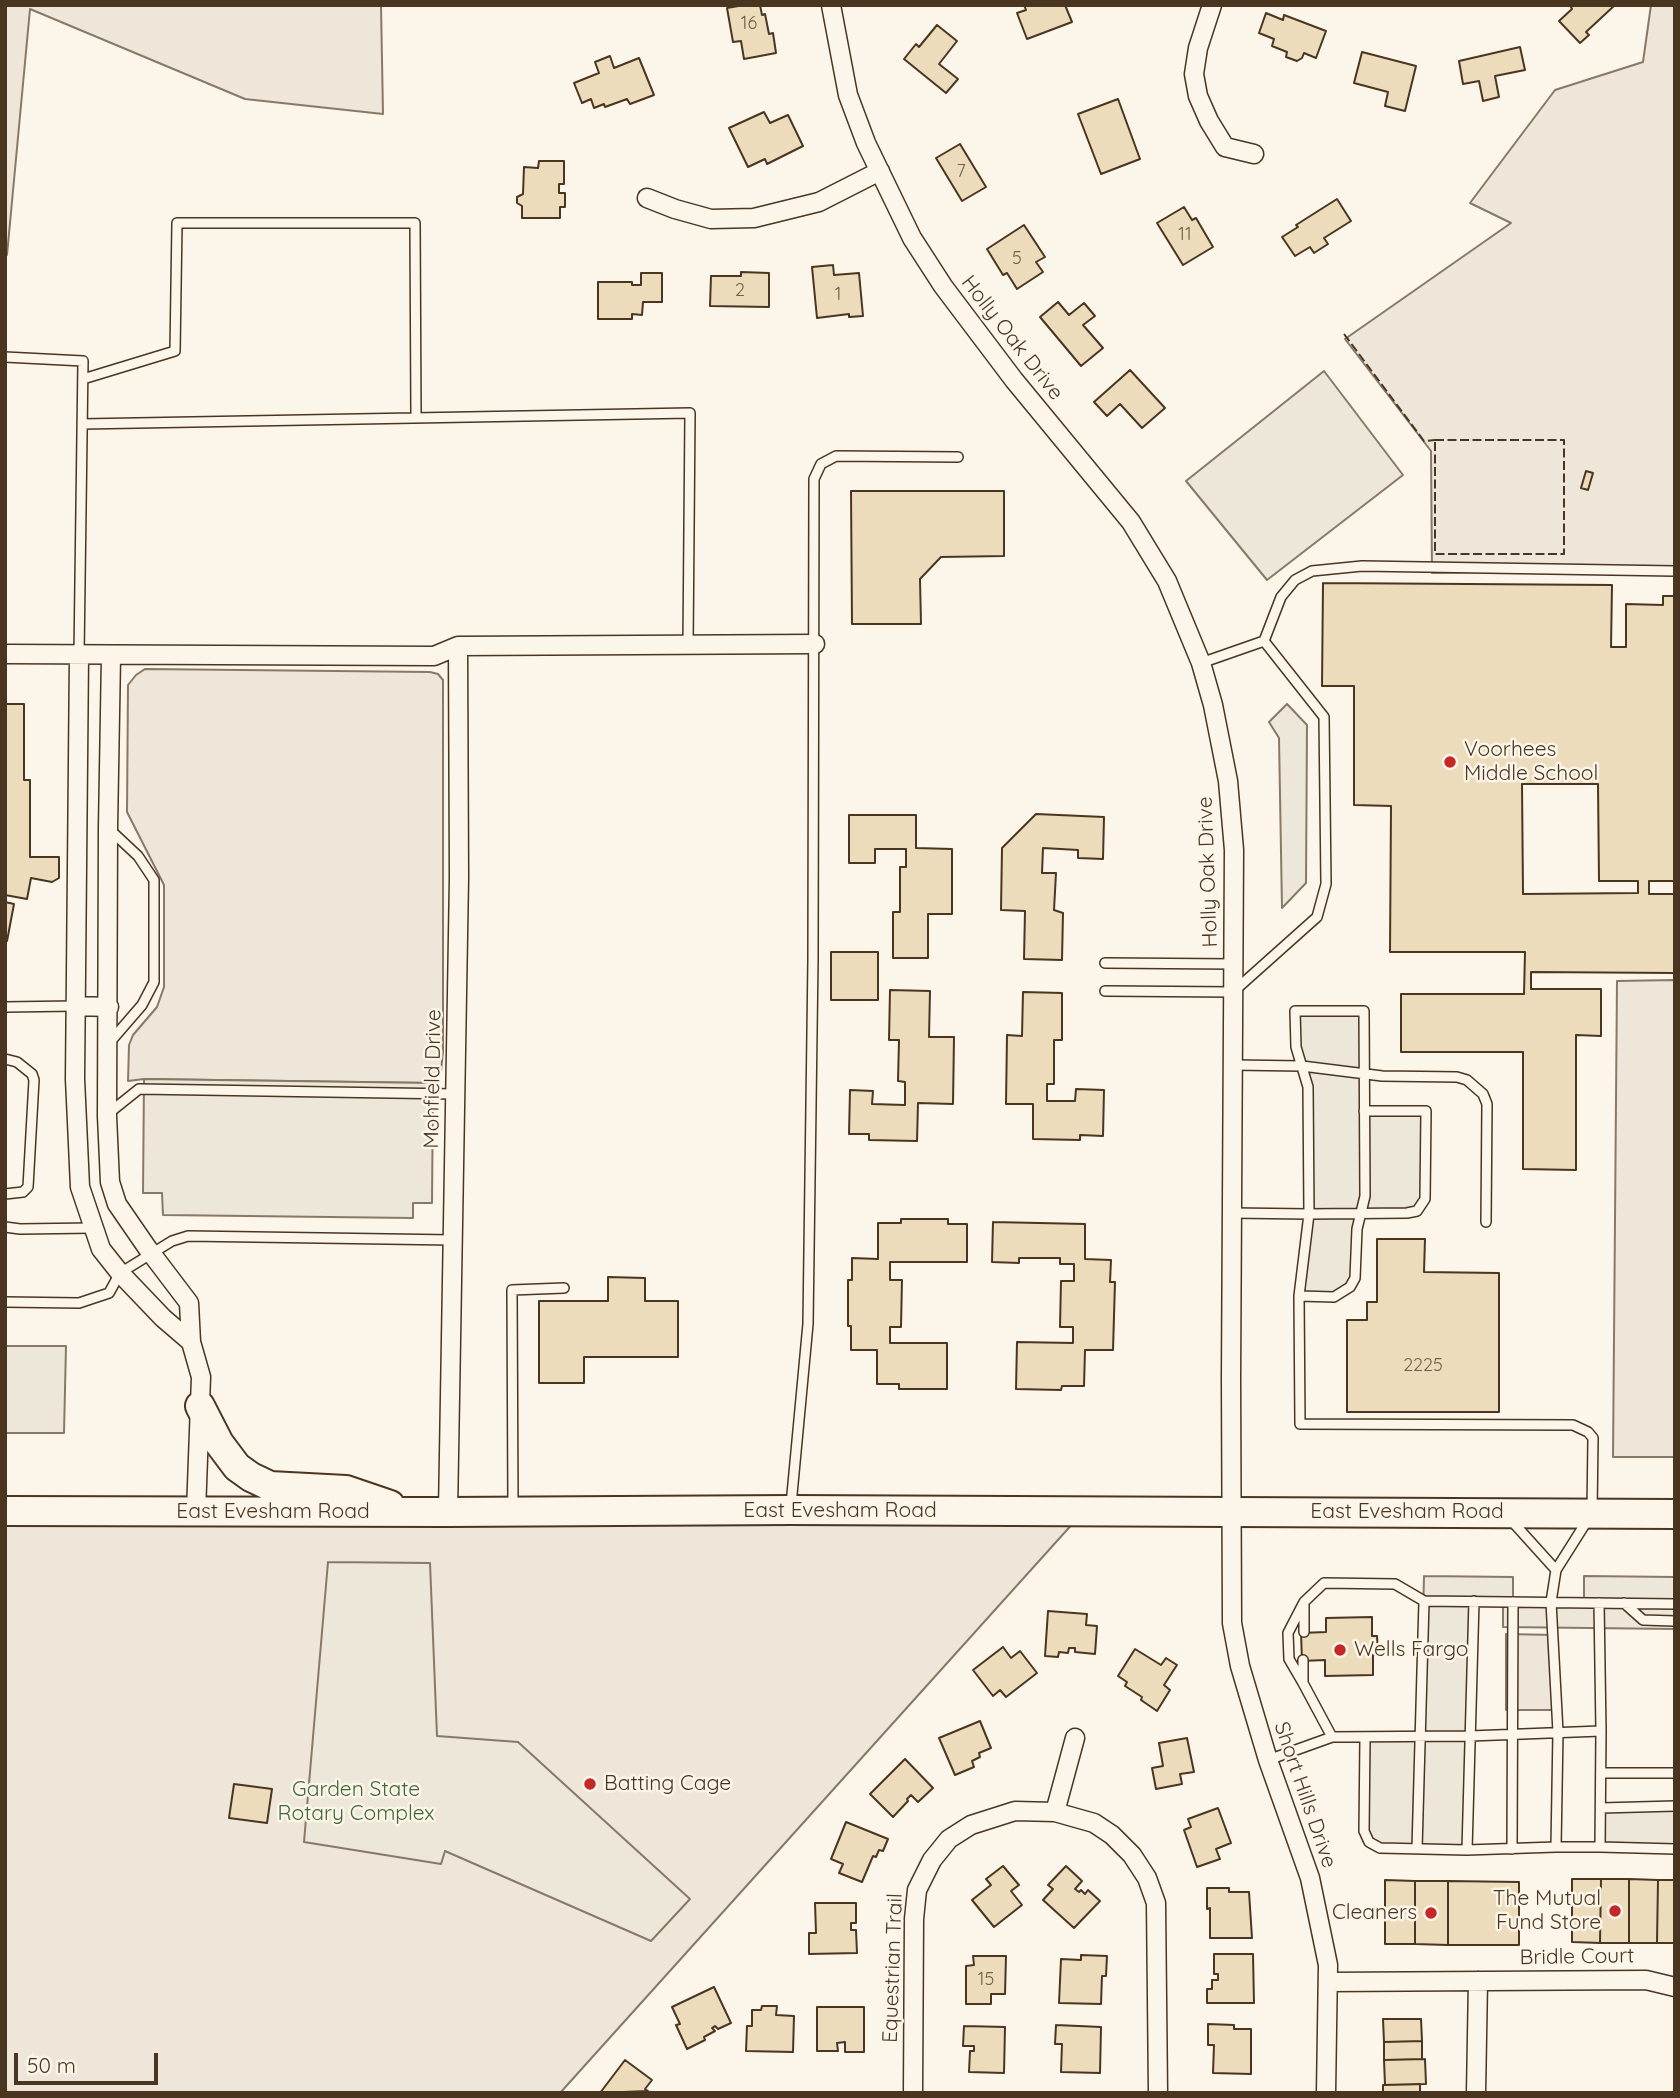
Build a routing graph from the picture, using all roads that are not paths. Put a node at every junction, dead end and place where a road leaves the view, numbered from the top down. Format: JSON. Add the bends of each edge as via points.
{"nodes":[{"id":1,"x":831,"y":5,"type":"edge"},
{"id":2,"x":1212,"y":5,"type":"edge"},
{"id":3,"x":1254,"y":154,"type":"dead end"},
{"id":4,"x":880,"y":171,"type":"junction"},
{"id":5,"x":647,"y":198,"type":"dead end"},
{"id":6,"x":5,"y":357,"type":"edge"},
{"id":7,"x":83,"y":379,"type":"junction"},
{"id":8,"x":416,"y":417,"type":"junction"},
{"id":9,"x":82,"y":424,"type":"junction"},
{"id":10,"x":958,"y":457,"type":"dead end"},
{"id":11,"x":1675,"y":571,"type":"edge"},
{"id":12,"x":1264,"y":641,"type":"junction"},
{"id":13,"x":815,"y":644,"type":"junction"},
{"id":14,"x":688,"y":645,"type":"junction"},
{"id":15,"x":458,"y":646,"type":"junction"},
{"id":16,"x":5,"y":654,"type":"edge"},
{"id":17,"x":79,"y":655,"type":"junction"},
{"id":18,"x":111,"y":656,"type":"junction"},
{"id":19,"x":1201,"y":663,"type":"junction"},
{"id":20,"x":77,"y":822,"type":"junction"},
{"id":21,"x":108,"y":825,"type":"junction"},
{"id":22,"x":1105,"y":963,"type":"dead end"},
{"id":23,"x":1233,"y":964,"type":"junction"},
{"id":24,"x":1105,"y":991,"type":"dead end"},
{"id":25,"x":1233,"y":992,"type":"junction"},
{"id":26,"x":75,"y":1006,"type":"junction"},
{"id":27,"x":5,"y":1007,"type":"edge"},
{"id":28,"x":109,"y":1007,"type":"junction"},
{"id":29,"x":108,"y":1043,"type":"junction"},
{"id":30,"x":5,"y":1059,"type":"edge"},
{"id":31,"x":1233,"y":1065,"type":"junction"},
{"id":32,"x":1302,"y":1066,"type":"junction"},
{"id":33,"x":1365,"y":1073,"type":"junction"},
{"id":34,"x":456,"y":1094,"type":"junction"},
{"id":35,"x":1364,"y":1111,"type":"junction"},
{"id":36,"x":107,"y":1116,"type":"junction"},
{"id":37,"x":5,"y":1194,"type":"edge"},
{"id":38,"x":1232,"y":1213,"type":"junction"},
{"id":39,"x":1309,"y":1214,"type":"junction"},
{"id":40,"x":1360,"y":1214,"type":"junction"},
{"id":41,"x":1486,"y":1223,"type":"dead end"},
{"id":42,"x":5,"y":1227,"type":"edge"},
{"id":43,"x":93,"y":1228,"type":"junction"},
{"id":44,"x":453,"y":1240,"type":"junction"},
{"id":45,"x":152,"y":1254,"type":"junction"},
{"id":46,"x":120,"y":1273,"type":"junction"},
{"id":47,"x":564,"y":1288,"type":"dead end"},
{"id":48,"x":1299,"y":1296,"type":"junction"},
{"id":49,"x":5,"y":1302,"type":"edge"},
{"id":50,"x":191,"y":1342,"type":"junction"},
{"id":51,"x":200,"y":1406,"type":"junction"},
{"id":52,"x":791,"y":1510,"type":"junction"},
{"id":53,"x":5,"y":1511,"type":"edge"},
{"id":54,"x":196,"y":1512,"type":"junction"},
{"id":55,"x":409,"y":1512,"type":"junction"},
{"id":56,"x":448,"y":1512,"type":"junction"},
{"id":57,"x":513,"y":1512,"type":"junction"},
{"id":58,"x":1231,"y":1512,"type":"junction"},
{"id":59,"x":1504,"y":1513,"type":"junction"},
{"id":60,"x":1592,"y":1513,"type":"junction"},
{"id":61,"x":1675,"y":1514,"type":"edge"},
{"id":62,"x":1556,"y":1570,"type":"junction"},
{"id":63,"x":1424,"y":1601,"type":"junction"},
{"id":64,"x":1474,"y":1601,"type":"junction"},
{"id":65,"x":1304,"y":1602,"type":"junction"},
{"id":66,"x":1513,"y":1602,"type":"junction"},
{"id":67,"x":1551,"y":1602,"type":"junction"},
{"id":68,"x":1599,"y":1603,"type":"junction"},
{"id":69,"x":1624,"y":1603,"type":"junction"},
{"id":70,"x":1675,"y":1604,"type":"edge"},
{"id":71,"x":1675,"y":1621,"type":"edge"},
{"id":72,"x":1304,"y":1632,"type":"dead end"},
{"id":73,"x":1303,"y":1661,"type":"dead end"},
{"id":74,"x":1303,"y":1683,"type":"junction"},
{"id":75,"x":1601,"y":1731,"type":"junction"},
{"id":76,"x":1558,"y":1732,"type":"junction"},
{"id":77,"x":1513,"y":1735,"type":"junction"},
{"id":78,"x":1470,"y":1736,"type":"junction"},
{"id":79,"x":1332,"y":1737,"type":"junction"},
{"id":80,"x":1420,"y":1737,"type":"junction"},
{"id":81,"x":1075,"y":1738,"type":"dead end"},
{"id":82,"x":1365,"y":1738,"type":"junction"},
{"id":83,"x":1268,"y":1760,"type":"junction"},
{"id":84,"x":1601,"y":1773,"type":"junction"},
{"id":85,"x":1675,"y":1773,"type":"edge"},
{"id":86,"x":1675,"y":1806,"type":"edge"},
{"id":87,"x":1601,"y":1808,"type":"junction"},
{"id":88,"x":1055,"y":1812,"type":"junction"},
{"id":89,"x":1556,"y":1847,"type":"junction"},
{"id":90,"x":1600,"y":1847,"type":"junction"},
{"id":91,"x":1417,"y":1849,"type":"junction"},
{"id":92,"x":1512,"y":1849,"type":"junction"},
{"id":93,"x":1675,"y":1849,"type":"edge"},
{"id":94,"x":1466,"y":1850,"type":"junction"},
{"id":95,"x":1478,"y":1981,"type":"junction"},
{"id":96,"x":1328,"y":1982,"type":"junction"},
{"id":97,"x":1675,"y":1987,"type":"edge"},
{"id":98,"x":913,"y":2093,"type":"edge"},
{"id":99,"x":1158,"y":2093,"type":"edge"},
{"id":100,"x":1326,"y":2093,"type":"edge"},
{"id":101,"x":1476,"y":2093,"type":"edge"}],
"edges":[{"from":1,"to":4,"type":"street","name":"Holly Oak Drive","via":[[848,95]]},
{"from":2,"to":3,"type":"street","via":[[1194,74],[1198,96],[1225,146]]},
{"from":4,"to":5,"type":"street","via":[[818,202],[754,218],[711,219]]},
{"from":4,"to":19,"type":"street","name":"Holly Oak Drive","via":[[912,238],[943,286],[1131,522],[1167,581]]},
{"from":6,"to":7,"type":"lane","via":[[83,360]]},
{"from":7,"to":8,"type":"lane","via":[[175,351],[177,223],[415,223]]},
{"from":7,"to":9,"type":"lane"},
{"from":8,"to":9,"type":"lane"},
{"from":8,"to":14,"type":"lane","via":[[690,413]]},
{"from":9,"to":17,"type":"lane"},
{"from":10,"to":13,"type":"lane","via":[[838,456],[820,466],[814,479]]},
{"from":11,"to":12,"type":"lane","via":[[1362,566],[1312,571],[1295,580],[1281,597]]},
{"from":12,"to":19,"type":"lane"},
{"from":12,"to":25,"type":"lane","via":[[1324,717],[1326,884],[1317,917]]},
{"from":13,"to":14,"type":"street"},
{"from":13,"to":52,"type":"lane","via":[[808,1324]]},
{"from":14,"to":15,"type":"street"},
{"from":15,"to":18,"type":"street","via":[[434,656]]},
{"from":15,"to":34,"type":"street","name":"Mohfield Drive"},
{"from":16,"to":17,"type":"street"},
{"from":17,"to":18,"type":"street"},
{"from":17,"to":20,"type":"street"},
{"from":18,"to":21,"type":"street"},
{"from":19,"to":23,"type":"street","name":"Holly Oak Drive","via":[[1222,742],[1232,811]]},
{"from":20,"to":21,"type":"street"},
{"from":20,"to":26,"type":"street"},
{"from":21,"to":28,"type":"street"},
{"from":21,"to":29,"type":"lane","via":[[154,880],[154,982],[142,1005]]},
{"from":22,"to":23,"type":"lane"},
{"from":23,"to":25,"type":"street","name":"Holly Oak Drive"},
{"from":24,"to":25,"type":"lane"},
{"from":25,"to":31,"type":"street","name":"Holly Oak Drive"},
{"from":26,"to":27,"type":"lane"},
{"from":26,"to":28,"type":"street"},
{"from":26,"to":43,"type":"street","via":[[80,1187]]},
{"from":28,"to":29,"type":"street"},
{"from":29,"to":36,"type":"street"},
{"from":30,"to":37,"type":"lane","via":[[18,1062],[34,1080],[29,1187]]},
{"from":31,"to":32,"type":"lane"},
{"from":31,"to":38,"type":"street","name":"Holly Oak Drive"},
{"from":32,"to":33,"type":"lane"},
{"from":32,"to":33,"type":"lane","via":[[1296,1047],[1295,1011],[1364,1011]]},
{"from":32,"to":39,"type":"lane","via":[[1308,1087]]},
{"from":33,"to":35,"type":"lane"},
{"from":33,"to":41,"type":"lane","via":[[1457,1077],[1483,1094],[1487,1104]]},
{"from":34,"to":36,"type":"lane","via":[[139,1089]]},
{"from":34,"to":44,"type":"street","name":"Mohfield Drive"},
{"from":35,"to":40,"type":"lane"},
{"from":35,"to":40,"type":"lane","via":[[1426,1111],[1424,1199],[1413,1213]]},
{"from":36,"to":45,"type":"street","via":[[110,1182],[117,1204]]},
{"from":38,"to":39,"type":"lane"},
{"from":38,"to":58,"type":"street","name":"Holly Oak Drive"},
{"from":39,"to":40,"type":"lane"},
{"from":39,"to":48,"type":"lane"},
{"from":40,"to":48,"type":"lane","via":[[1357,1269],[1350,1287],[1334,1297]]},
{"from":42,"to":43,"type":"lane"},
{"from":43,"to":46,"type":"street"},
{"from":44,"to":45,"type":"lane","via":[[188,1236]]},
{"from":44,"to":56,"type":"street","name":"Mohfield Drive"},
{"from":45,"to":46,"type":"lane"},
{"from":45,"to":50,"type":"street","via":[[189,1303]]},
{"from":46,"to":49,"type":"lane","via":[[109,1293],[79,1303]]},
{"from":46,"to":50,"type":"street"},
{"from":47,"to":57,"type":"lane","via":[[512,1290]]},
{"from":48,"to":60,"type":"lane","via":[[1300,1424],[1581,1427],[1593,1437]]},
{"from":50,"to":51,"type":"street","via":[[201,1377]]},
{"from":51,"to":54,"type":"street"},
{"from":51,"to":55,"type":"main road","via":[[219,1443],[251,1478],[270,1486],[346,1490]]},
{"from":52,"to":57,"type":"main road","name":"East Evesham Road"},
{"from":52,"to":58,"type":"main road","name":"East Evesham Road"},
{"from":53,"to":54,"type":"main road","name":"East Evesham Road"},
{"from":54,"to":55,"type":"main road","name":"East Evesham Road"},
{"from":55,"to":56,"type":"main road","name":"East Evesham Road"},
{"from":56,"to":57,"type":"main road","name":"East Evesham Road"},
{"from":58,"to":59,"type":"main road","name":"East Evesham Road"},
{"from":58,"to":83,"type":"street","name":"Short Hills Drive","via":[[1232,1623]]},
{"from":59,"to":60,"type":"main road","name":"East Evesham Road"},
{"from":59,"to":62,"type":"lane"},
{"from":60,"to":61,"type":"main road","name":"East Evesham Road"},
{"from":60,"to":62,"type":"lane"},
{"from":62,"to":67,"type":"lane"},
{"from":63,"to":64,"type":"lane"},
{"from":63,"to":65,"type":"lane","via":[[1395,1584],[1324,1583]]},
{"from":63,"to":80,"type":"lane"},
{"from":64,"to":66,"type":"lane"},
{"from":64,"to":78,"type":"lane"},
{"from":65,"to":72,"type":"lane"},
{"from":65,"to":74,"type":"lane","via":[[1288,1633],[1289,1659]]},
{"from":66,"to":67,"type":"lane"},
{"from":66,"to":77,"type":"lane"},
{"from":67,"to":68,"type":"lane"},
{"from":67,"to":76,"type":"lane"},
{"from":68,"to":69,"type":"lane"},
{"from":68,"to":75,"type":"lane"},
{"from":69,"to":70,"type":"lane"},
{"from":69,"to":71,"type":"lane","via":[[1643,1620]]},
{"from":73,"to":74,"type":"lane"},
{"from":74,"to":79,"type":"lane"},
{"from":75,"to":76,"type":"lane"},
{"from":75,"to":84,"type":"lane"},
{"from":76,"to":77,"type":"lane"},
{"from":76,"to":89,"type":"lane"},
{"from":77,"to":78,"type":"lane"},
{"from":77,"to":92,"type":"lane"},
{"from":78,"to":80,"type":"lane"},
{"from":78,"to":94,"type":"lane"},
{"from":79,"to":82,"type":"lane"},
{"from":79,"to":83,"type":"lane"},
{"from":80,"to":82,"type":"lane"},
{"from":80,"to":91,"type":"lane"},
{"from":81,"to":88,"type":"street"},
{"from":82,"to":91,"type":"lane","via":[[1365,1837],[1380,1848]]},
{"from":83,"to":96,"type":"street","name":"Short Hills Drive","via":[[1310,1878]]},
{"from":84,"to":85,"type":"lane"},
{"from":84,"to":87,"type":"lane"},
{"from":86,"to":87,"type":"lane"},
{"from":87,"to":90,"type":"lane"},
{"from":88,"to":98,"type":"street","name":"Equestrian Trail","via":[[1015,1811],[971,1825],[949,1839],[916,1890]]},
{"from":88,"to":99,"type":"street","name":"Equestrian Trail","via":[[1094,1823],[1112,1835],[1147,1878],[1156,1903]]},
{"from":89,"to":90,"type":"lane"},
{"from":89,"to":92,"type":"lane"},
{"from":90,"to":93,"type":"lane"},
{"from":91,"to":94,"type":"lane"},
{"from":92,"to":94,"type":"lane"},
{"from":95,"to":96,"type":"street","name":"Bridle Court"},
{"from":95,"to":97,"type":"street","name":"Bridle Court","via":[[1646,1980]]},
{"from":95,"to":101,"type":"street"},
{"from":96,"to":100,"type":"street","name":"Short Hills Drive"}]}
